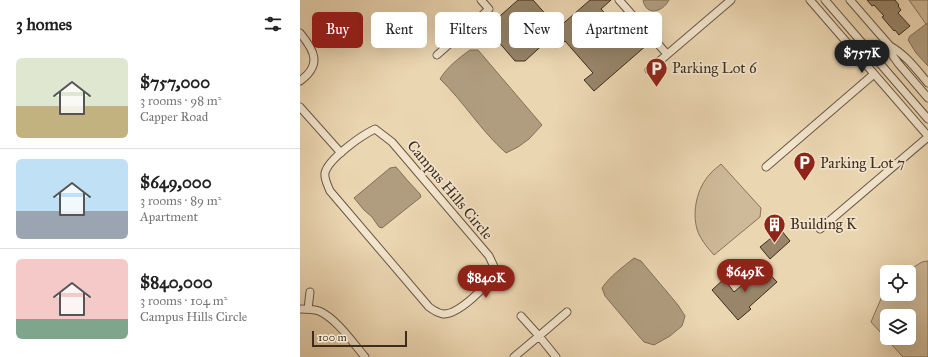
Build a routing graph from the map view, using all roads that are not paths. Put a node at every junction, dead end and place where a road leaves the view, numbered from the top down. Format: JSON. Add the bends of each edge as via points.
{"nodes":[{"id":1,"x":482,"y":0,"type":"edge"},
{"id":2,"x":619,"y":0,"type":"edge"},
{"id":3,"x":731,"y":0,"type":"edge"},
{"id":4,"x":810,"y":0,"type":"edge"},
{"id":5,"x":825,"y":0,"type":"edge"},
{"id":6,"x":850,"y":0,"type":"edge"},
{"id":7,"x":300,"y":33,"type":"edge"},
{"id":8,"x":890,"y":46,"type":"junction"},
{"id":9,"x":667,"y":54,"type":"junction"},
{"id":10,"x":436,"y":55,"type":"dead end"},
{"id":11,"x":649,"y":70,"type":"dead end"},
{"id":12,"x":874,"y":74,"type":"junction"},
{"id":13,"x":300,"y":81,"type":"edge"},
{"id":14,"x":928,"y":82,"type":"edge"},
{"id":15,"x":928,"y":98,"type":"edge"},
{"id":16,"x":300,"y":107,"type":"edge"},
{"id":17,"x":928,"y":119,"type":"edge"},
{"id":18,"x":928,"y":137,"type":"edge"},
{"id":19,"x":341,"y":153,"type":"junction"},
{"id":20,"x":766,"y":167,"type":"dead end"},
{"id":21,"x":820,"y":230,"type":"dead end"},
{"id":22,"x":310,"y":292,"type":"dead end"},
{"id":23,"x":300,"y":309,"type":"edge"},
{"id":24,"x":308,"y":309,"type":"junction"},
{"id":25,"x":567,"y":312,"type":"dead end"},
{"id":26,"x":521,"y":316,"type":"dead end"},
{"id":27,"x":539,"y":336,"type":"junction"},
{"id":28,"x":365,"y":357,"type":"edge"},
{"id":29,"x":514,"y":357,"type":"edge"},
{"id":30,"x":556,"y":357,"type":"edge"}],
"edges":[{"from":1,"to":10,"type":"street","via":[[489,9]]},
{"from":2,"to":9,"type":"street"},
{"from":3,"to":9,"type":"street"},
{"from":4,"to":12,"type":"street"},
{"from":5,"to":17,"type":"street"},
{"from":6,"to":8,"type":"street"},
{"from":7,"to":13,"type":"street","via":[[309,44],[314,64],[312,71]]},
{"from":8,"to":14,"type":"street","via":[[905,56]]},
{"from":8,"to":15,"type":"street","via":[[898,63]]},
{"from":9,"to":11,"type":"street"},
{"from":12,"to":18,"type":"street"},
{"from":12,"to":20,"type":"street"},
{"from":16,"to":19,"type":"street"},
{"from":18,"to":21,"type":"street"},
{"from":19,"to":19,"type":"street","name":"Campus Hills Circle","via":[[324,174],[326,184],[429,307],[443,314],[451,313],[483,289],[497,273],[489,256],[392,142],[375,128],[358,138]]},
{"from":22,"to":24,"type":"street"},
{"from":23,"to":24,"type":"street"},
{"from":24,"to":28,"type":"street","via":[[319,311],[329,317]]},
{"from":25,"to":27,"type":"street"},
{"from":26,"to":27,"type":"street"},
{"from":27,"to":29,"type":"street"},
{"from":27,"to":30,"type":"street"}]}
